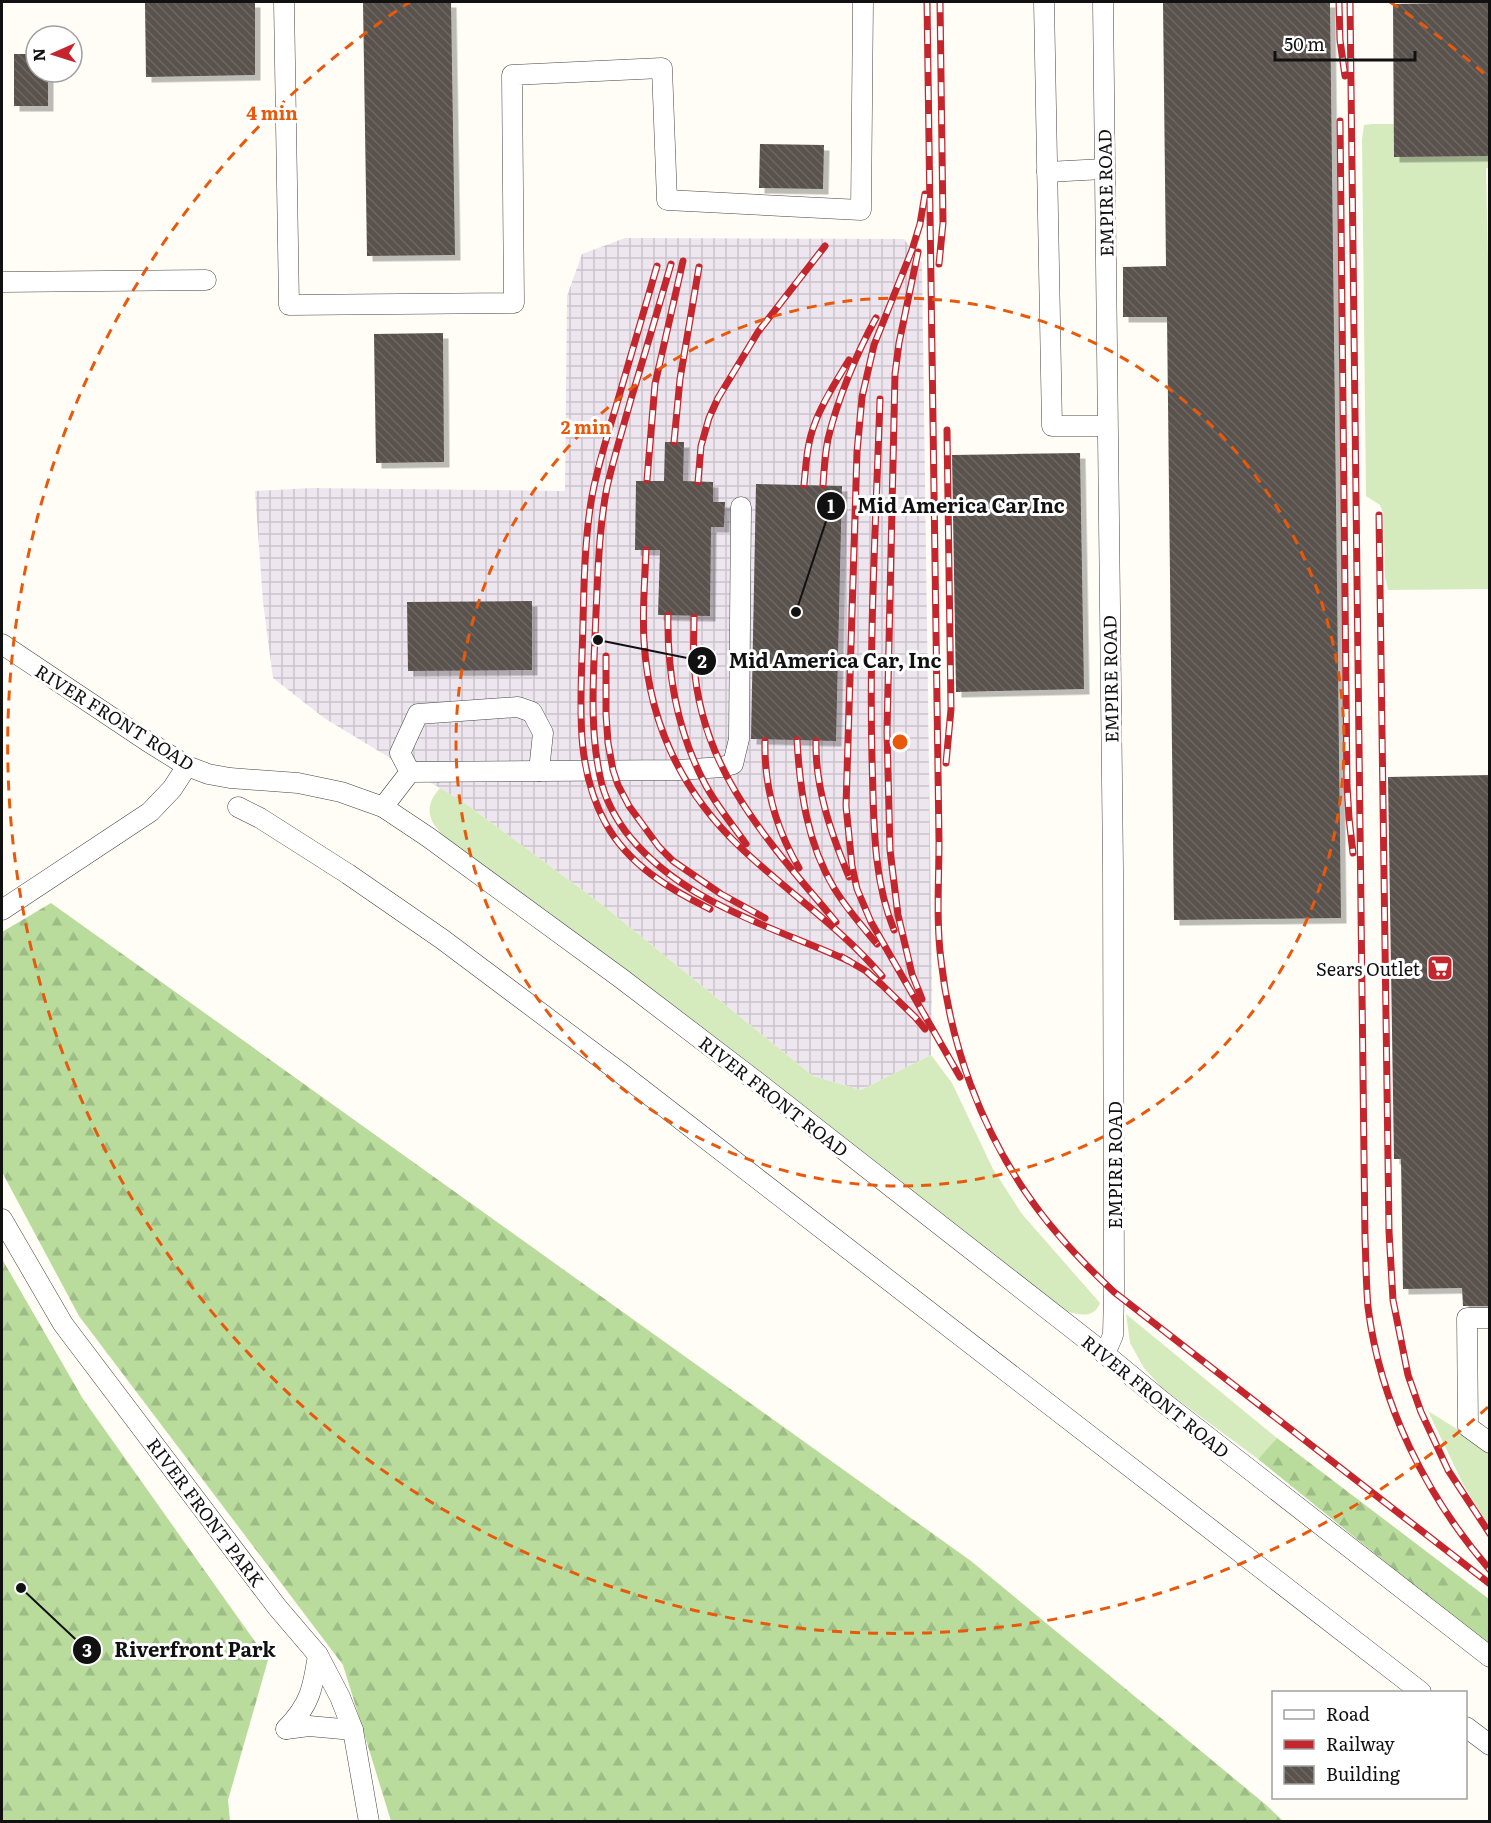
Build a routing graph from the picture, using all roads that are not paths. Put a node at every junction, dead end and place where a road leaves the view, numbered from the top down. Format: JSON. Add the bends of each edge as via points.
{"nodes":[{"id":1,"x":284,"y":2,"type":"edge"},
{"id":2,"x":863,"y":2,"type":"edge"},
{"id":3,"x":1044,"y":2,"type":"edge"},
{"id":4,"x":1103,"y":2,"type":"edge"},
{"id":5,"x":1104,"y":169,"type":"junction"},
{"id":6,"x":1047,"y":172,"type":"junction"},
{"id":7,"x":206,"y":280,"type":"dead end"},
{"id":8,"x":2,"y":282,"type":"edge"},
{"id":9,"x":1107,"y":426,"type":"junction"},
{"id":10,"x":741,"y":507,"type":"dead end"},
{"id":11,"x":2,"y":644,"type":"edge"},
{"id":12,"x":187,"y":766,"type":"junction"},
{"id":13,"x":539,"y":771,"type":"junction"},
{"id":14,"x":410,"y":772,"type":"junction"},
{"id":15,"x":238,"y":807,"type":"dead end"},
{"id":16,"x":383,"y":807,"type":"junction"},
{"id":17,"x":2,"y":910,"type":"edge"},
{"id":18,"x":2,"y":1219,"type":"edge"},
{"id":19,"x":1490,"y":1318,"type":"edge"},
{"id":20,"x":1105,"y":1354,"type":"junction"},
{"id":21,"x":1490,"y":1443,"type":"edge"},
{"id":22,"x":318,"y":1655,"type":"junction"},
{"id":23,"x":1490,"y":1657,"type":"edge"},
{"id":24,"x":1420,"y":1691,"type":"edge"},
{"id":25,"x":1467,"y":1727,"type":"edge"},
{"id":26,"x":353,"y":1730,"type":"junction"},
{"id":27,"x":1490,"y":1745,"type":"edge"},
{"id":28,"x":369,"y":1821,"type":"edge"}],
"edges":[{"from":1,"to":2,"type":"street","via":[[289,304],[301,304],[514,303],[512,75],[662,68],[667,200],[861,210]]},
{"from":3,"to":6,"type":"street"},
{"from":4,"to":5,"type":"street","name":"EMPIRE ROAD"},
{"from":5,"to":6,"type":"street"},
{"from":5,"to":9,"type":"street","name":"EMPIRE ROAD"},
{"from":6,"to":9,"type":"street","via":[[1052,426]]},
{"from":7,"to":8,"type":"street"},
{"from":9,"to":20,"type":"street","name":"EMPIRE ROAD","via":[[1114,1292],[1113,1335]]},
{"from":10,"to":13,"type":"street","via":[[739,739],[733,764],[679,770]]},
{"from":11,"to":12,"type":"street","name":"RIVER FRONT ROAD"},
{"from":12,"to":16,"type":"street","name":"RIVER FRONT ROAD","via":[[230,778],[298,783],[341,792]]},
{"from":12,"to":17,"type":"street","via":[[150,812]]},
{"from":13,"to":14,"type":"street"},
{"from":13,"to":14,"type":"street","via":[[543,733],[532,712],[518,707],[418,714],[400,753]]},
{"from":14,"to":16,"type":"street"},
{"from":15,"to":24,"type":"street","via":[[348,874],[442,939]]},
{"from":16,"to":20,"type":"street","name":"RIVER FRONT ROAD","via":[[622,979]]},
{"from":18,"to":22,"type":"street","name":"RIVER FRONT PARK","via":[[63,1324],[277,1607]]},
{"from":19,"to":21,"type":"street","via":[[1467,1318],[1467,1329],[1468,1426]]},
{"from":20,"to":23,"type":"street","name":"RIVER FRONT ROAD"},
{"from":22,"to":26,"type":"street","name":"RIVER FRONT PARK"},
{"from":22,"to":26,"type":"street","via":[[304,1707],[286,1729],[309,1726]]},
{"from":25,"to":27,"type":"street"},
{"from":26,"to":28,"type":"street","name":"RIVER FRONT PARK"}]}
